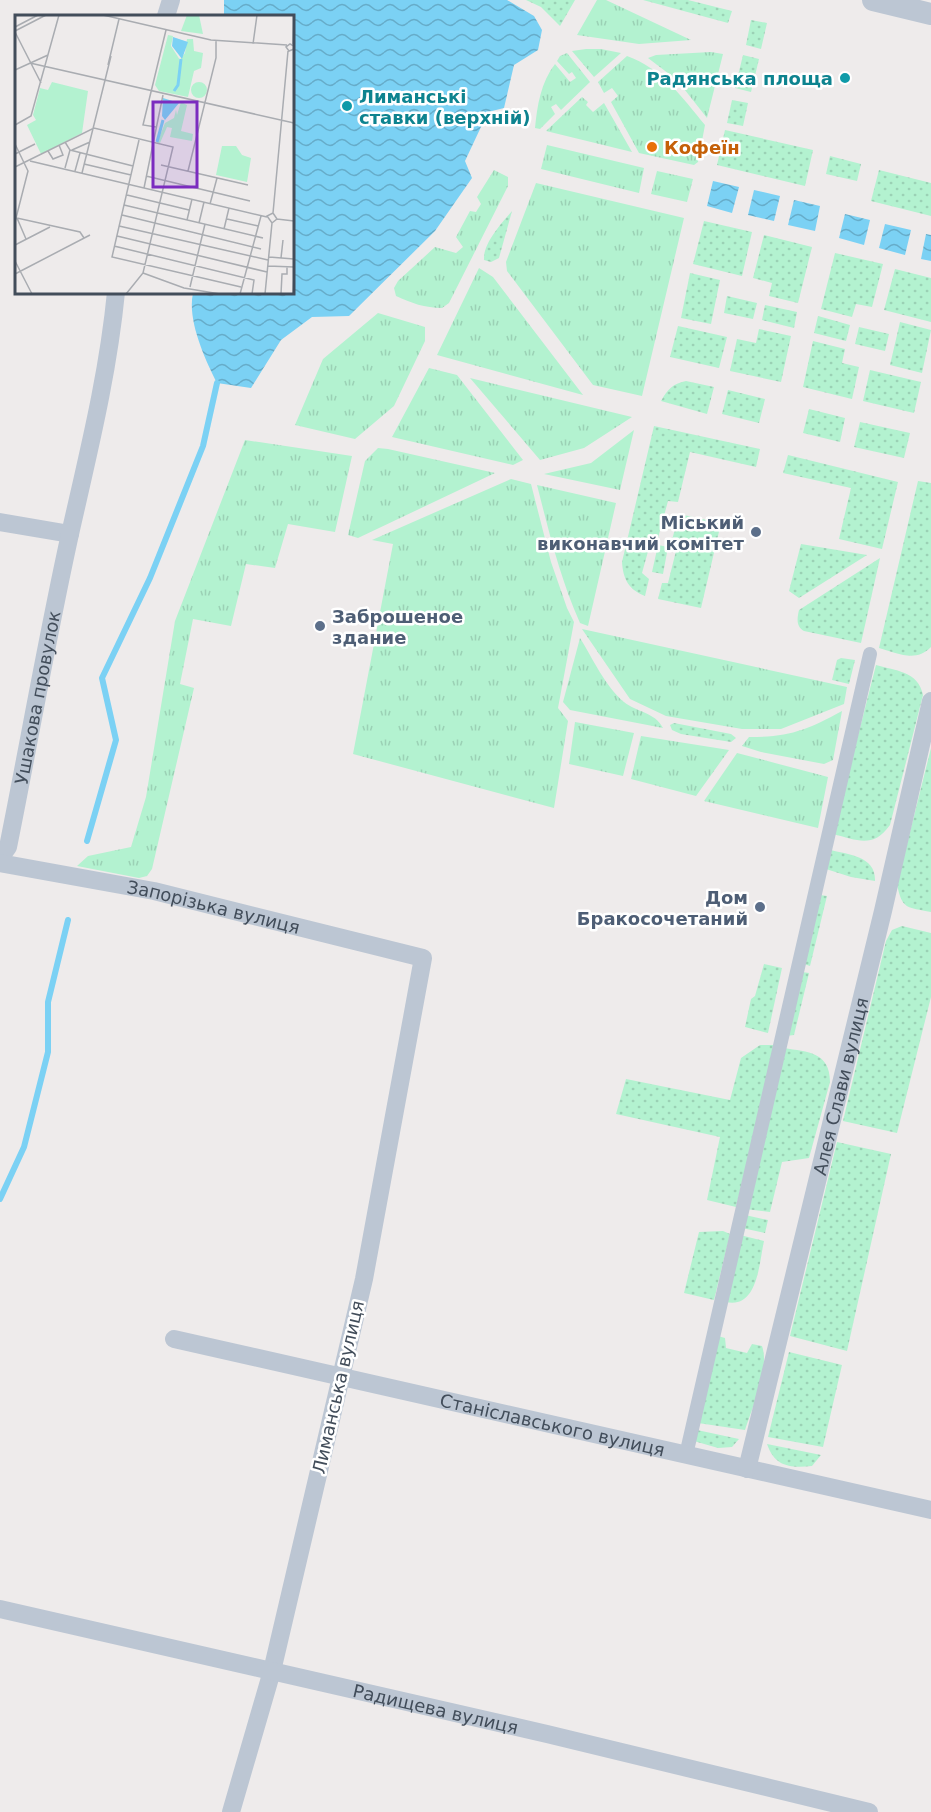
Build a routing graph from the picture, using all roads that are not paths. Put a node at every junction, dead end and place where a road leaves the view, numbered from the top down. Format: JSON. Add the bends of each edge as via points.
{"nodes":[{"id":1,"x":171,"y":0,"type":"edge"},
{"id":2,"x":873,"y":0,"type":"edge"},
{"id":3,"x":931,"y":14,"type":"edge"},
{"id":4,"x":166,"y":15,"type":"edge"},
{"id":5,"x":116,"y":294,"type":"edge"},
{"id":6,"x":0,"y":522,"type":"edge"},
{"id":7,"x":70,"y":534,"type":"junction"},
{"id":8,"x":870,"y":654,"type":"dead end"},
{"id":9,"x":931,"y":701,"type":"edge"},
{"id":10,"x":0,"y":858,"type":"edge"},
{"id":11,"x":0,"y":863,"type":"edge"},
{"id":12,"x":423,"y":958,"type":"joint"},
{"id":13,"x":174,"y":1339,"type":"dead end"},
{"id":14,"x":340,"y":1376,"type":"junction"},
{"id":15,"x":686,"y":1455,"type":"junction"},
{"id":16,"x":747,"y":1469,"type":"junction"},
{"id":17,"x":931,"y":1510,"type":"edge"},
{"id":18,"x":0,"y":1609,"type":"edge"},
{"id":19,"x":272,"y":1671,"type":"junction"},
{"id":20,"x":231,"y":1812,"type":"edge"},
{"id":21,"x":870,"y":1812,"type":"edge"}],
"edges":[{"from":1,"to":4,"type":"street"},
{"from":2,"to":3,"type":"street"},
{"from":5,"to":7,"type":"street","name":"Ушакова провулок","via":[[104,383]]},
{"from":6,"to":7,"type":"street"},
{"from":7,"to":10,"type":"street","name":"Ушакова провулок","via":[[8,848]]},
{"from":8,"to":15,"type":"street"},
{"from":9,"to":16,"type":"street","name":"Алея Слави вулиця"},
{"from":11,"to":12,"type":"street","name":"Запорізька вулиця","via":[[154,891]]},
{"from":12,"to":14,"type":"street","name":"Лиманська вулиця","via":[[364,1279]]},
{"from":13,"to":14,"type":"street","name":"Станіславського вулиця"},
{"from":14,"to":15,"type":"street","name":"Станіславського вулиця"},
{"from":14,"to":19,"type":"street","name":"Лиманська вулиця"},
{"from":15,"to":16,"type":"street","name":"Станіславського вулиця"},
{"from":16,"to":17,"type":"street","name":"Станіславського вулиця"},
{"from":18,"to":19,"type":"street","name":"Радищева вулиця"},
{"from":19,"to":20,"type":"street","name":"Лиманська вулиця"},
{"from":19,"to":21,"type":"street","name":"Радищева вулиця"}]}
